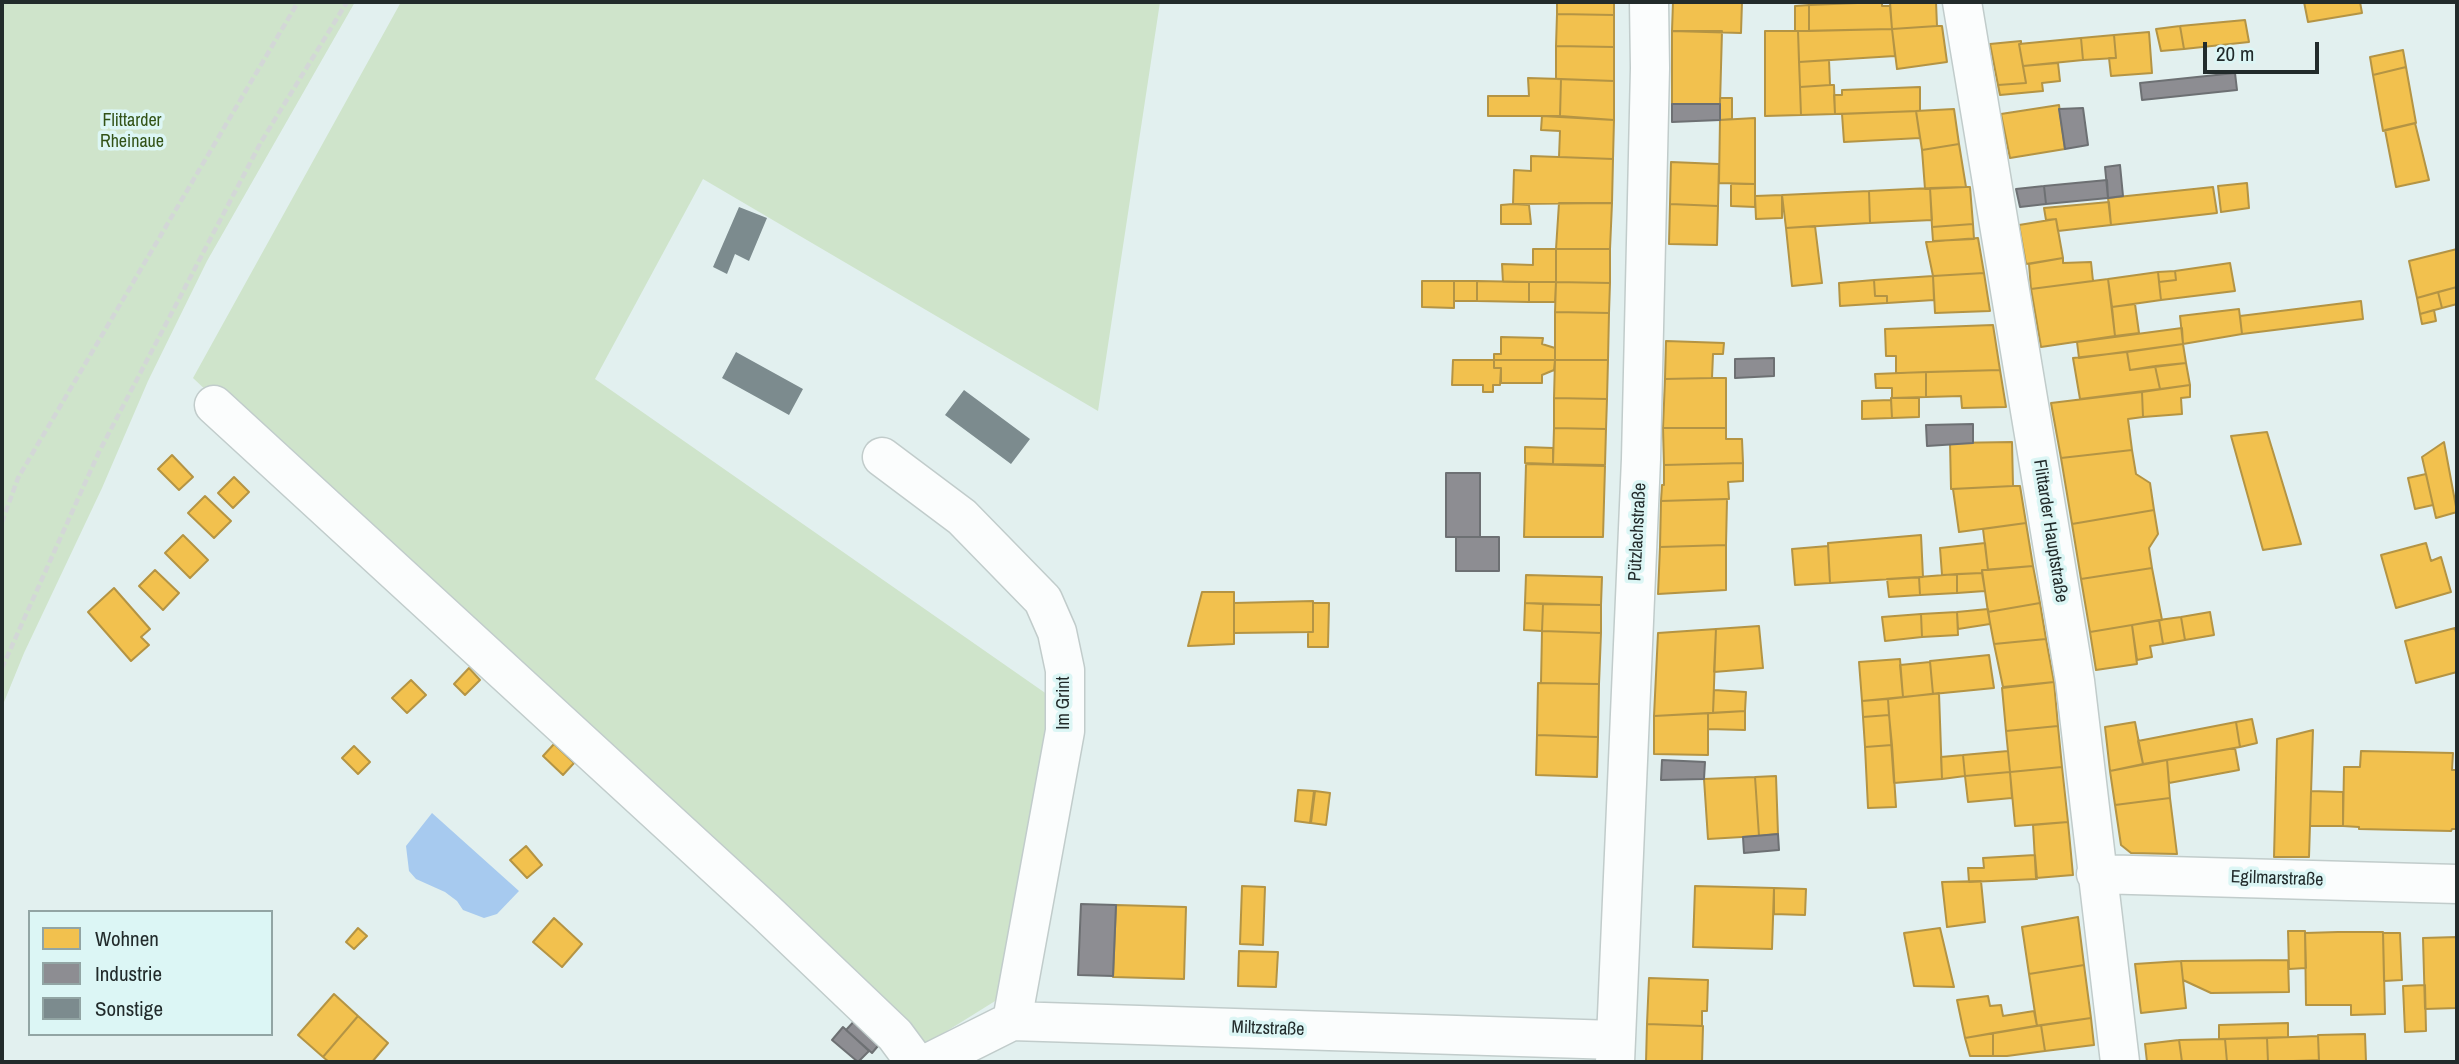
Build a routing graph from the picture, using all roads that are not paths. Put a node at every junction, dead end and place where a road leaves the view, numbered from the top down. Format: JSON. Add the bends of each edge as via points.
{"nodes":[{"id":1,"x":1649,"y":2,"type":"edge"},
{"id":2,"x":1962,"y":2,"type":"edge"},
{"id":3,"x":214,"y":405,"type":"dead end"},
{"id":4,"x":882,"y":457,"type":"dead end"},
{"id":5,"x":2096,"y":874,"type":"junction"},
{"id":6,"x":2457,"y":884,"type":"edge"},
{"id":7,"x":1012,"y":1021,"type":"junction"},
{"id":8,"x":1615,"y":1051,"type":"edge"},
{"id":9,"x":915,"y":1062,"type":"edge"},
{"id":10,"x":930,"y":1062,"type":"edge"},
{"id":11,"x":2120,"y":1062,"type":"edge"}],
"edges":[{"from":1,"to":8,"type":"street","name":"Pützlachstraße","via":[[1641,459]]},
{"from":2,"to":5,"type":"street","name":"Flittarder Hauptstraße","via":[[2075,681]]},
{"from":3,"to":9,"type":"street","via":[[766,912],[895,1035]]},
{"from":4,"to":7,"type":"street","name":"Im Grint","via":[[962,517],[1042,600],[1057,632],[1065,670],[1065,732]]},
{"from":5,"to":6,"type":"street","name":"Egilmarstraße"},
{"from":5,"to":11,"type":"street","name":"Flittarder Hauptstraße"},
{"from":7,"to":8,"type":"street","name":"Miltzstraße"},
{"from":7,"to":10,"type":"street","name":"Miltzstraße"}]}
